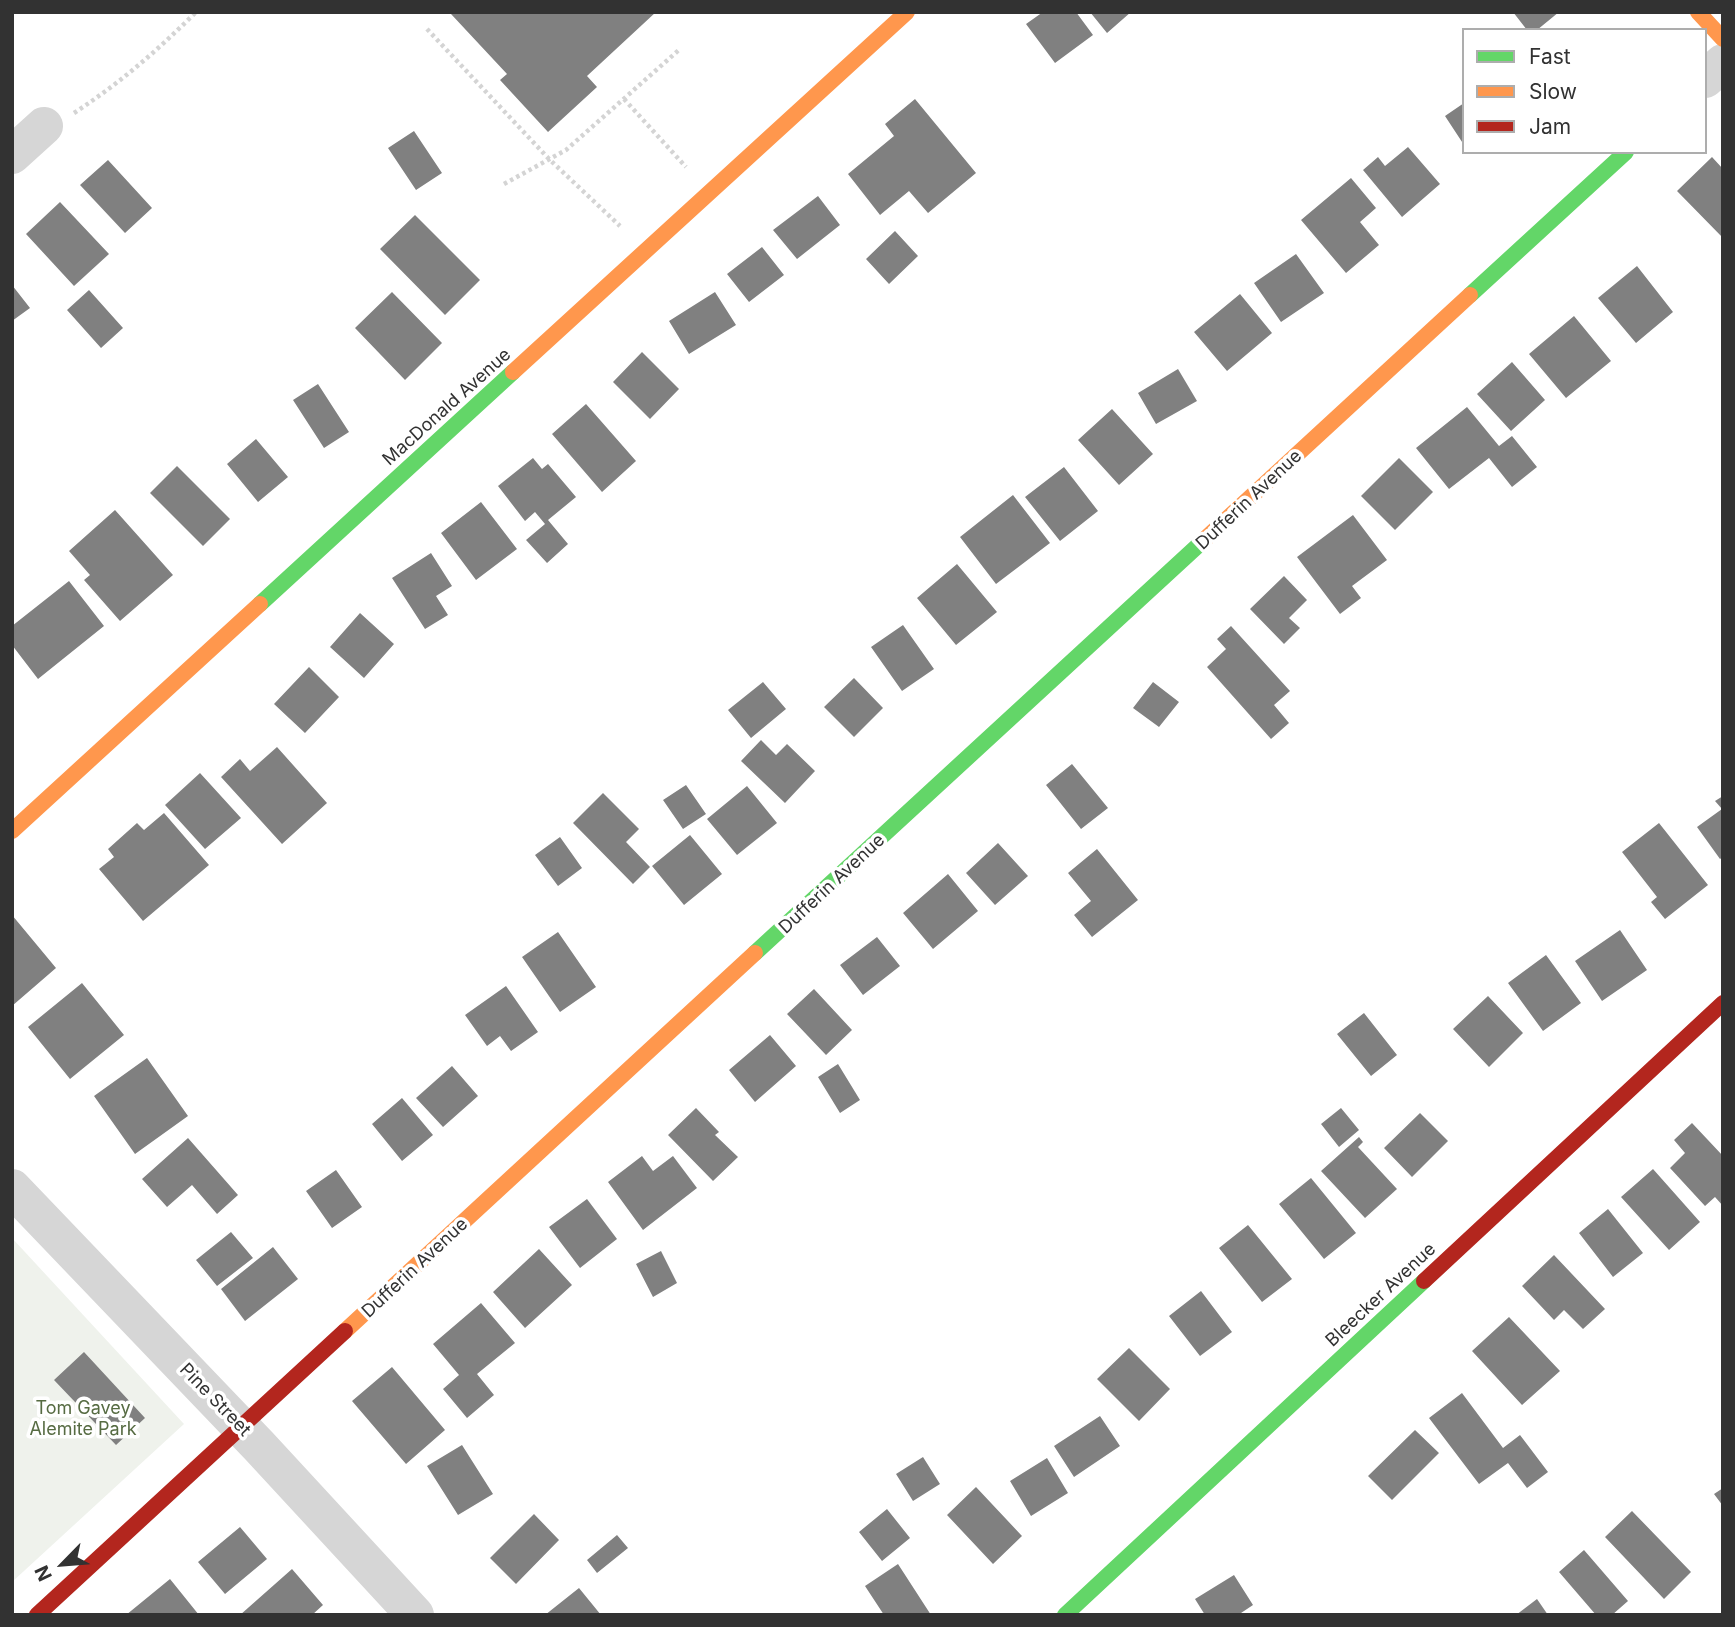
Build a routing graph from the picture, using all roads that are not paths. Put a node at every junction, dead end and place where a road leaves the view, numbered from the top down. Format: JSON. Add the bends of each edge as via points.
{"nodes":[{"id":1,"x":906,"y":12,"type":"edge"},
{"id":2,"x":1698,"y":12,"type":"edge"},
{"id":3,"x":1723,"y":39,"type":"edge"},
{"id":4,"x":1723,"y":63,"type":"edge"},
{"id":5,"x":1707,"y":77,"type":"edge"},
{"id":6,"x":44,"y":126,"type":"road end"},
{"id":7,"x":1624,"y":154,"type":"edge"},
{"id":8,"x":12,"y":155,"type":"edge"},
{"id":9,"x":12,"y":831,"type":"edge"},
{"id":10,"x":1723,"y":1003,"type":"edge"},
{"id":11,"x":12,"y":1188,"type":"edge"},
{"id":12,"x":241,"y":1428,"type":"junction"},
{"id":13,"x":37,"y":1615,"type":"edge"},
{"id":14,"x":415,"y":1615,"type":"edge"},
{"id":15,"x":1065,"y":1615,"type":"edge"}],
"edges":[{"from":1,"to":9,"type":"street","name":"MacDonald Avenue"},
{"from":2,"to":3,"type":"street"},
{"from":4,"to":5,"type":"street"},
{"from":6,"to":8,"type":"street"},
{"from":7,"to":12,"type":"street","name":"Dufferin Avenue"},
{"from":10,"to":15,"type":"street","name":"Bleecker Avenue"},
{"from":11,"to":12,"type":"street","name":"Pine Street"},
{"from":12,"to":13,"type":"street","name":"Dufferin Avenue"},
{"from":12,"to":14,"type":"street","name":"Pine Street"}]}
